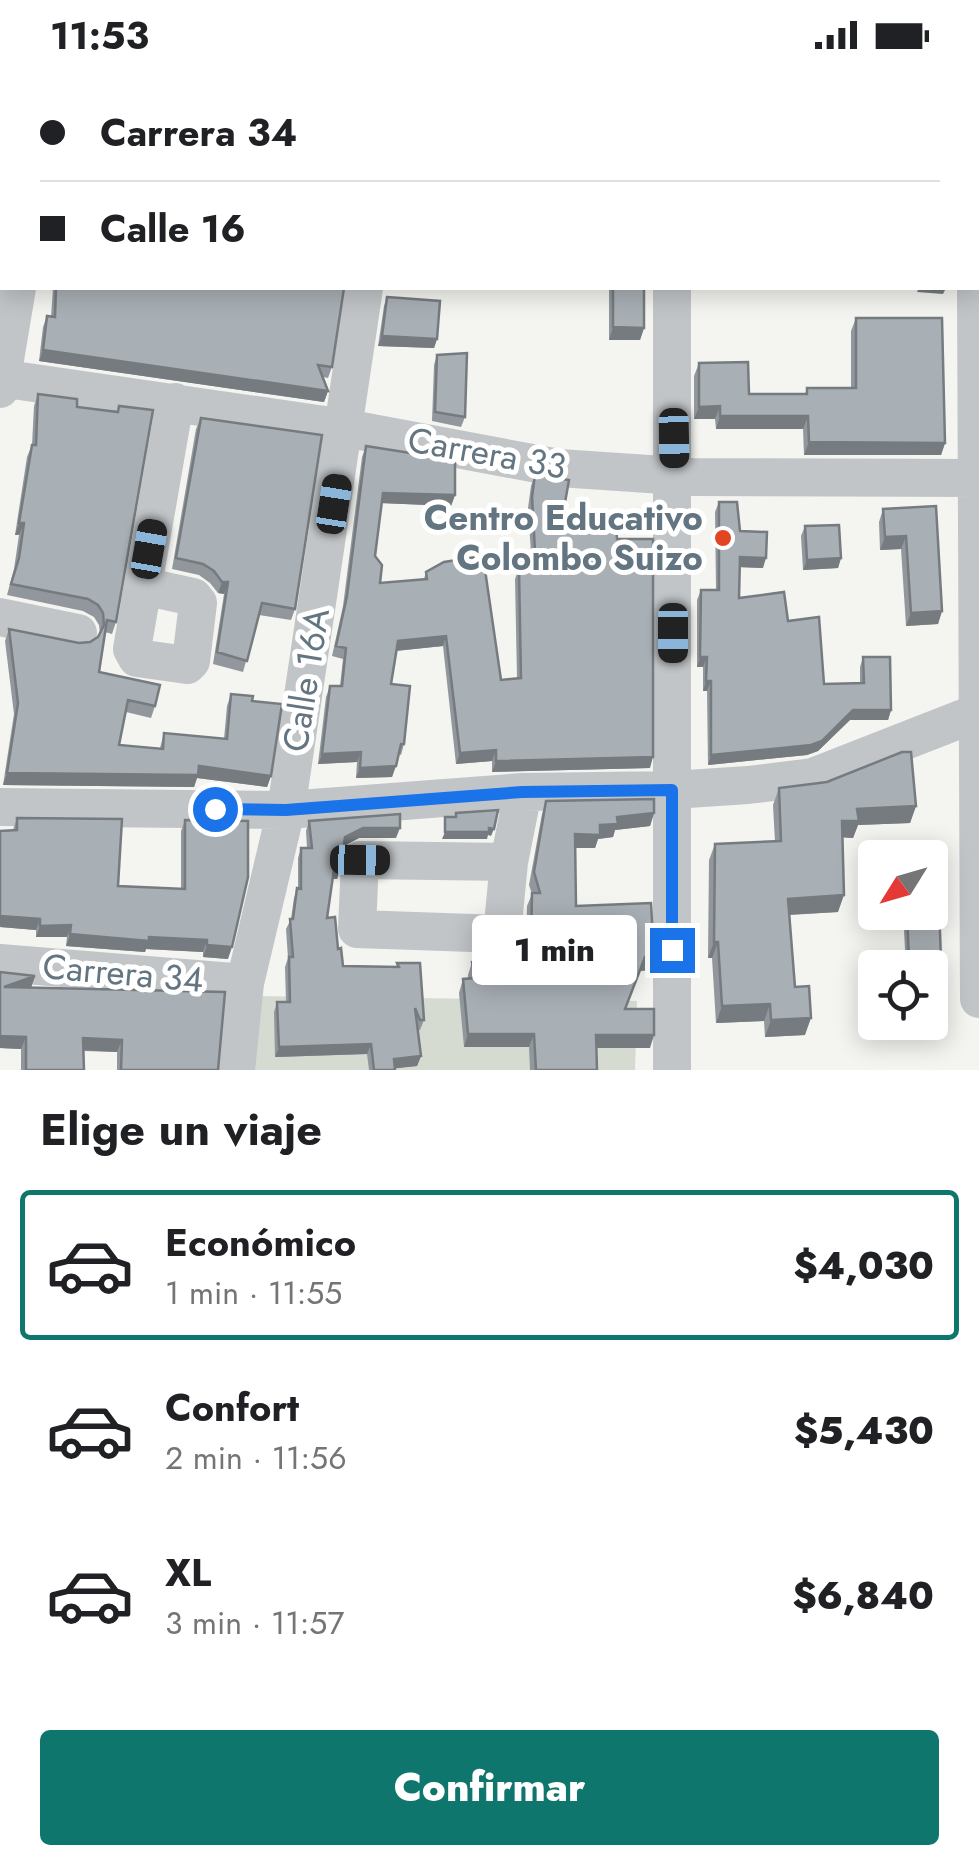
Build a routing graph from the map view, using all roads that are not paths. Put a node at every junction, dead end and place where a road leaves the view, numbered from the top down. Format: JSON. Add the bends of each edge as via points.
{"nodes":[{"id":1,"x":16,"y":290,"type":"edge"},
{"id":2,"x":364,"y":290,"type":"edge"},
{"id":3,"x":672,"y":290,"type":"edge"},
{"id":4,"x":976,"y":290,"type":"edge"},
{"id":5,"x":1,"y":382,"type":"edge"},
{"id":6,"x":175,"y":402,"type":"junction"},
{"id":7,"x":345,"y":428,"type":"junction"},
{"id":8,"x":674,"y":476,"type":"junction"},
{"id":9,"x":977,"y":478,"type":"edge"},
{"id":10,"x":143,"y":586,"type":"dead end"},
{"id":11,"x":0,"y":617,"type":"edge"},
{"id":12,"x":78,"y":633,"type":"dead end"},
{"id":13,"x":978,"y":712,"type":"edge"},
{"id":14,"x":672,"y":790,"type":"junction"},
{"id":15,"x":522,"y":792,"type":"junction"},
{"id":16,"x":0,"y":806,"type":"edge"},
{"id":17,"x":286,"y":810,"type":"junction"},
{"id":18,"x":510,"y":862,"type":"dead end"},
{"id":19,"x":978,"y":908,"type":"edge"},
{"id":20,"x":0,"y":962,"type":"edge"},
{"id":21,"x":245,"y":983,"type":"junction"},
{"id":22,"x":979,"y":998,"type":"edge"},
{"id":23,"x":236,"y":1070,"type":"edge"},
{"id":24,"x":672,"y":1070,"type":"edge"}],
"edges":[{"from":1,"to":5,"type":"street"},
{"from":2,"to":7,"type":"street","name":"Calle 16A"},
{"from":3,"to":8,"type":"street"},
{"from":4,"to":9,"type":"street"},
{"from":5,"to":6,"type":"street","name":"Carrera 33"},
{"from":6,"to":7,"type":"street","name":"Carrera 33"},
{"from":6,"to":10,"type":"street"},
{"from":7,"to":8,"type":"street","name":"Carrera 33","via":[[559,468]]},
{"from":7,"to":17,"type":"street","name":"Calle 16A"},
{"from":8,"to":9,"type":"street","name":"Carrera 33"},
{"from":8,"to":14,"type":"street"},
{"from":9,"to":13,"type":"street"},
{"from":11,"to":12,"type":"street"},
{"from":13,"to":14,"type":"street","via":[[813,777]]},
{"from":13,"to":19,"type":"street"},
{"from":14,"to":15,"type":"street"},
{"from":14,"to":24,"type":"street"},
{"from":15,"to":17,"type":"street"},
{"from":15,"to":18,"type":"street"},
{"from":16,"to":17,"type":"street"},
{"from":17,"to":21,"type":"street","name":"Calle 16A"},
{"from":19,"to":22,"type":"street"},
{"from":20,"to":21,"type":"street","name":"Carrera 34"},
{"from":21,"to":23,"type":"street","name":"Calle 16A"}]}
